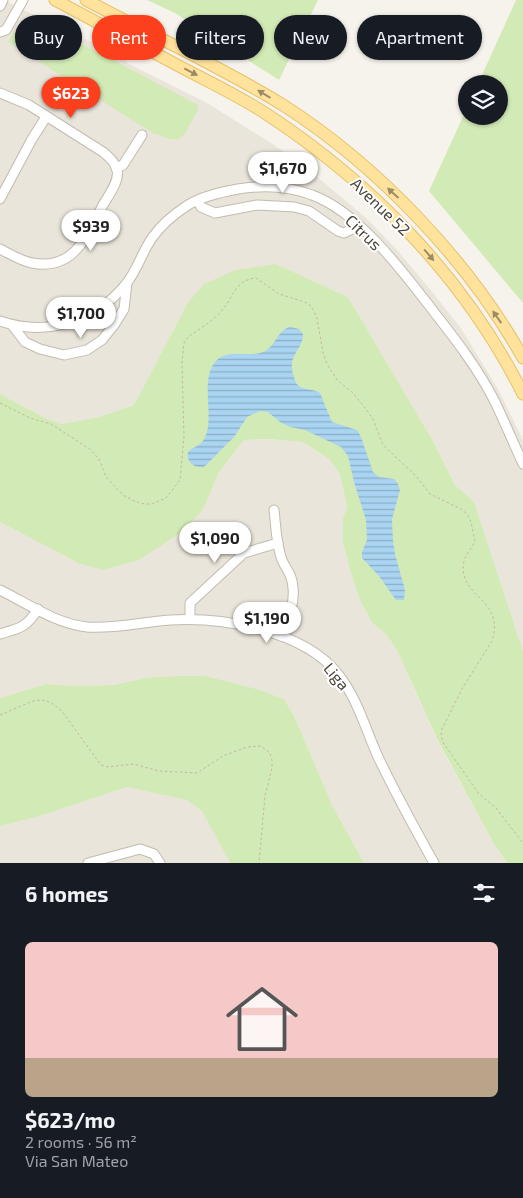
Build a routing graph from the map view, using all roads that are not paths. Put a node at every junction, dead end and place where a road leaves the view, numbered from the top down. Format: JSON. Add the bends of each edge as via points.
{"nodes":[{"id":1,"x":3,"y":0,"type":"edge"},
{"id":2,"x":23,"y":0,"type":"edge"},
{"id":3,"x":55,"y":0,"type":"edge"},
{"id":4,"x":86,"y":0,"type":"edge"},
{"id":5,"x":0,"y":6,"type":"edge"},
{"id":6,"x":0,"y":32,"type":"edge"},
{"id":7,"x":0,"y":93,"type":"edge"},
{"id":8,"x":46,"y":117,"type":"junction"},
{"id":9,"x":142,"y":136,"type":"dead end"},
{"id":10,"x":117,"y":170,"type":"junction"},
{"id":11,"x":0,"y":199,"type":"edge"},
{"id":12,"x":198,"y":200,"type":"junction"},
{"id":13,"x":359,"y":226,"type":"junction"},
{"id":14,"x":0,"y":248,"type":"edge"},
{"id":15,"x":126,"y":283,"type":"junction"},
{"id":16,"x":0,"y":322,"type":"edge"},
{"id":17,"x":12,"y":325,"type":"junction"},
{"id":18,"x":523,"y":358,"type":"edge"},
{"id":19,"x":523,"y":394,"type":"edge"},
{"id":20,"x":523,"y":464,"type":"edge"},
{"id":21,"x":274,"y":510,"type":"dead end"},
{"id":22,"x":278,"y":543,"type":"junction"},
{"id":23,"x":0,"y":590,"type":"edge"},
{"id":24,"x":38,"y":609,"type":"junction"},
{"id":25,"x":190,"y":619,"type":"junction"},
{"id":26,"x":0,"y":634,"type":"edge"},
{"id":27,"x":281,"y":636,"type":"junction"},
{"id":28,"x":88,"y":863,"type":"edge"},
{"id":29,"x":160,"y":863,"type":"edge"},
{"id":30,"x":434,"y":863,"type":"edge"}],
"edges":[{"from":1,"to":5,"type":"street"},
{"from":2,"to":6,"type":"street","via":[[6,30]]},
{"from":3,"to":19,"type":"main road","name":"Avenue 52","one_way":true,"via":[[255,107],[333,161],[373,196],[442,270],[492,339]]},
{"from":18,"to":4,"type":"main road","name":"Avenue 52","one_way":true,"via":[[479,291],[444,246],[405,204],[332,140],[235,77]]},
{"from":7,"to":8,"type":"street","via":[[29,105]]},
{"from":8,"to":10,"type":"street","via":[[103,152]]},
{"from":8,"to":11,"type":"street"},
{"from":9,"to":10,"type":"street","via":[[124,165]]},
{"from":10,"to":14,"type":"street","via":[[115,183],[88,234],[73,254],[46,264],[30,263]]},
{"from":12,"to":13,"type":"street","name":"Citrus","via":[[254,186],[286,188],[314,195],[344,212]]},
{"from":12,"to":13,"type":"street","via":[[201,206],[214,213],[257,205],[294,207],[309,211],[338,231]]},
{"from":12,"to":15,"type":"street","name":"Citrus","via":[[168,220],[152,238]]},
{"from":13,"to":20,"type":"street","name":"Citrus","via":[[413,285],[462,348],[495,401]]},
{"from":15,"to":17,"type":"street","name":"Citrus","via":[[108,302],[89,315],[63,325],[38,328]]},
{"from":15,"to":17,"type":"street","via":[[124,309],[102,340],[87,350],[64,355],[40,349],[25,342]]},
{"from":16,"to":17,"type":"street","name":"Citrus"},
{"from":21,"to":22,"type":"street"},
{"from":22,"to":25,"type":"street","via":[[244,553],[190,603]]},
{"from":22,"to":27,"type":"street","via":[[294,589]]},
{"from":23,"to":24,"type":"street","name":"Liga"},
{"from":24,"to":25,"type":"street","name":"Liga","via":[[62,621],[85,627]]},
{"from":24,"to":26,"type":"street","via":[[30,622]]},
{"from":25,"to":27,"type":"street","name":"Liga","via":[[235,624]]},
{"from":27,"to":30,"type":"street","name":"Liga","via":[[321,658],[348,687],[378,758]]},
{"from":28,"to":29,"type":"street","via":[[140,849],[154,854]]}]}
